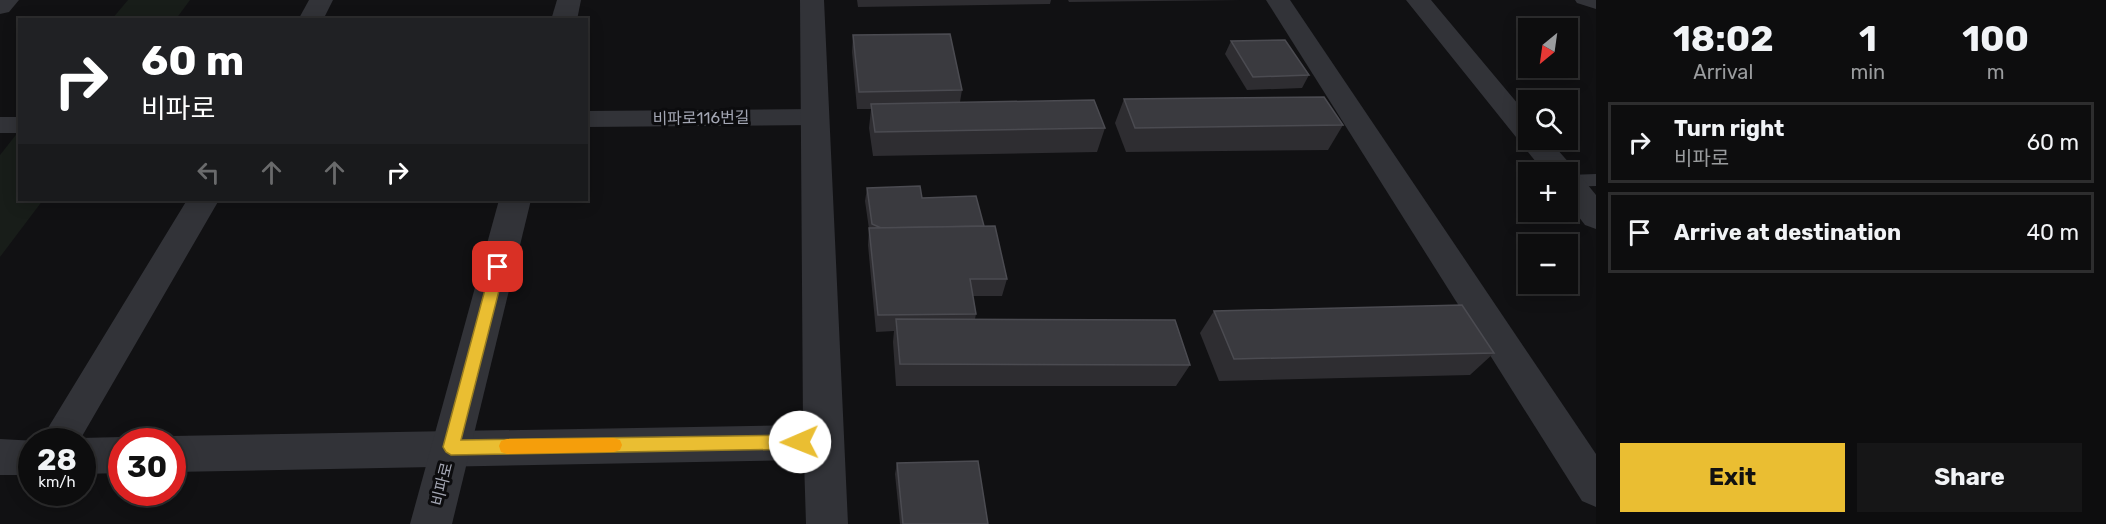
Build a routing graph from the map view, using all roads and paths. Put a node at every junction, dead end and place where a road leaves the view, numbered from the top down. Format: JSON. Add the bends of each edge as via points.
{"nodes":[{"id":1,"x":7,"y":0,"type":"edge"},
{"id":2,"x":321,"y":0,"type":"edge"},
{"id":3,"x":569,"y":0,"type":"edge"},
{"id":4,"x":812,"y":0,"type":"edge"},
{"id":5,"x":1278,"y":0,"type":"edge"},
{"id":6,"x":1418,"y":0,"type":"edge"},
{"id":7,"x":1582,"y":0,"type":"edge"},
{"id":8,"x":1596,"y":6,"type":"edge"},
{"id":9,"x":0,"y":7,"type":"edge"},
{"id":10,"x":311,"y":18,"type":"edge"},
{"id":11,"x":564,"y":18,"type":"edge"},
{"id":12,"x":816,"y":117,"type":"junction"},
{"id":13,"x":588,"y":119,"type":"edge"},
{"id":14,"x":1518,"y":123,"type":"edge"},
{"id":15,"x":0,"y":125,"type":"edge"},
{"id":16,"x":18,"y":125,"type":"edge"},
{"id":17,"x":1541,"y":150,"type":"edge"},
{"id":18,"x":1552,"y":162,"type":"edge"},
{"id":19,"x":1596,"y":180,"type":"edge"},
{"id":20,"x":1578,"y":181,"type":"edge"},
{"id":21,"x":1578,"y":194,"type":"edge"},
{"id":22,"x":202,"y":201,"type":"edge"},
{"id":23,"x":515,"y":201,"type":"edge"},
{"id":24,"x":1596,"y":217,"type":"edge"},
{"id":25,"x":68,"y":428,"type":"edge"},
{"id":26,"x":823,"y":442,"type":"junction"},
{"id":27,"x":451,"y":447,"type":"junction"},
{"id":28,"x":186,"y":454,"type":"edge"},
{"id":29,"x":18,"y":456,"type":"edge"},
{"id":30,"x":0,"y":457,"type":"edge"},
{"id":31,"x":1596,"y":488,"type":"edge"},
{"id":32,"x":431,"y":524,"type":"edge"},
{"id":33,"x":827,"y":524,"type":"edge"}],
"edges":[{"from":1,"to":9,"type":"street"},
{"from":2,"to":10,"type":"street"},
{"from":3,"to":11,"type":"street"},
{"from":4,"to":12,"type":"street"},
{"from":5,"to":31,"type":"street"},
{"from":6,"to":14,"type":"street"},
{"from":7,"to":8,"type":"lane"},
{"from":12,"to":13,"type":"street","name":"비파로116번길"},
{"from":12,"to":26,"type":"street"},
{"from":15,"to":16,"type":"street"},
{"from":17,"to":18,"type":"street"},
{"from":19,"to":20,"type":"lane"},
{"from":21,"to":24,"type":"street"},
{"from":22,"to":25,"type":"street"},
{"from":23,"to":27,"type":"street","name":"비파로"},
{"from":26,"to":27,"type":"street"},
{"from":26,"to":33,"type":"street"},
{"from":27,"to":28,"type":"street"},
{"from":27,"to":32,"type":"street","name":"비파로"},
{"from":29,"to":30,"type":"street"}]}
